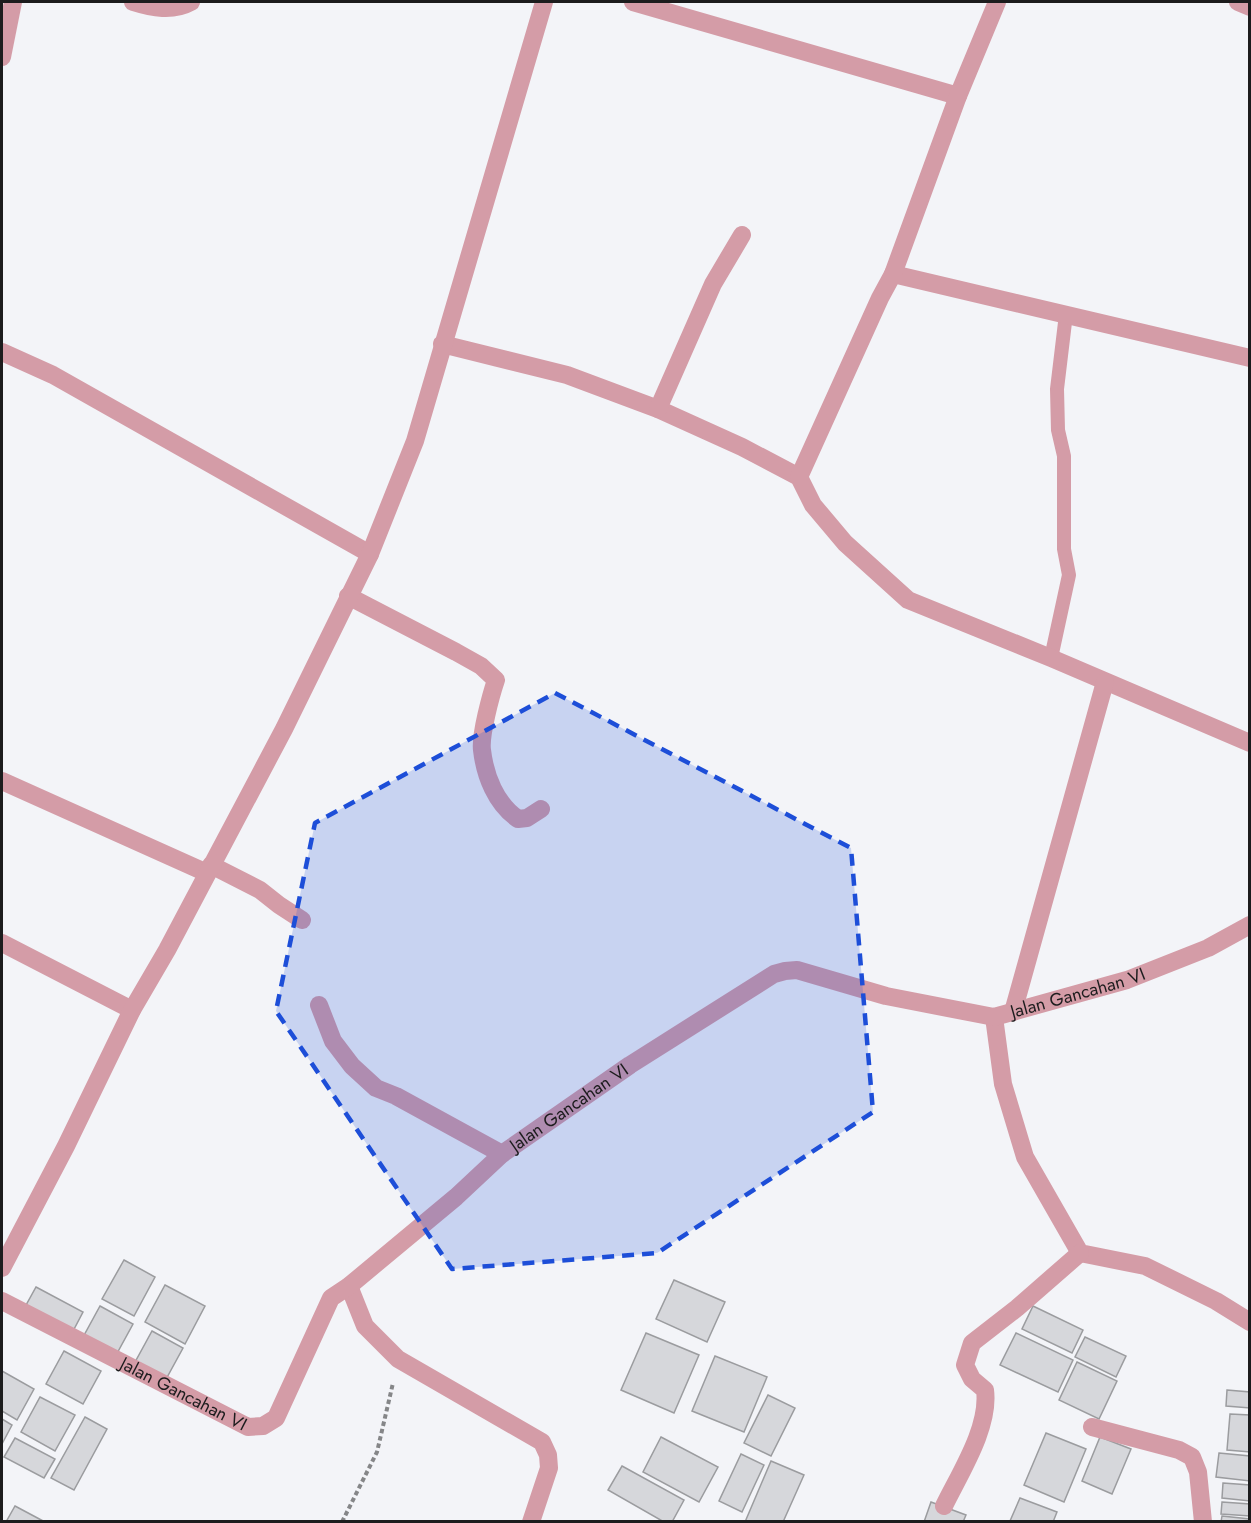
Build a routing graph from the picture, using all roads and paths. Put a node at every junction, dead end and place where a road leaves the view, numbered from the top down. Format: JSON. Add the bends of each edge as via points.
{"nodes":[{"id":1,"x":13,"y":2,"type":"edge"},
{"id":2,"x":133,"y":2,"type":"edge"},
{"id":3,"x":191,"y":2,"type":"edge"},
{"id":4,"x":544,"y":2,"type":"edge"},
{"id":5,"x":633,"y":2,"type":"edge"},
{"id":6,"x":997,"y":2,"type":"edge"},
{"id":7,"x":1238,"y":2,"type":"edge"},
{"id":8,"x":1250,"y":7,"type":"edge"},
{"id":9,"x":2,"y":57,"type":"edge"},
{"id":10,"x":958,"y":96,"type":"junction"},
{"id":11,"x":742,"y":235,"type":"dead end"},
{"id":12,"x":894,"y":274,"type":"junction"},
{"id":13,"x":1066,"y":314,"type":"junction"},
{"id":14,"x":442,"y":344,"type":"junction"},
{"id":15,"x":2,"y":352,"type":"edge"},
{"id":16,"x":1250,"y":358,"type":"edge"},
{"id":17,"x":658,"y":409,"type":"junction"},
{"id":18,"x":799,"y":477,"type":"junction"},
{"id":19,"x":370,"y":554,"type":"junction"},
{"id":20,"x":348,"y":596,"type":"junction"},
{"id":21,"x":1051,"y":658,"type":"junction"},
{"id":22,"x":1105,"y":682,"type":"junction"},
{"id":23,"x":1250,"y":743,"type":"edge"},
{"id":24,"x":2,"y":781,"type":"edge"},
{"id":25,"x":541,"y":809,"type":"dead end"},
{"id":26,"x":209,"y":869,"type":"junction"},
{"id":27,"x":302,"y":920,"type":"dead end"},
{"id":28,"x":1250,"y":925,"type":"edge"},
{"id":29,"x":2,"y":943,"type":"edge"},
{"id":30,"x":319,"y":1005,"type":"dead end"},
{"id":31,"x":132,"y":1010,"type":"junction"},
{"id":32,"x":1013,"y":1012,"type":"junction"},
{"id":33,"x":994,"y":1017,"type":"junction"},
{"id":34,"x":502,"y":1154,"type":"junction"},
{"id":35,"x":1080,"y":1253,"type":"junction"},
{"id":36,"x":2,"y":1268,"type":"edge"},
{"id":37,"x":349,"y":1286,"type":"junction"},
{"id":38,"x":2,"y":1301,"type":"edge"},
{"id":39,"x":1250,"y":1322,"type":"edge"},
{"id":40,"x":398,"y":1359,"type":"junction"},
{"id":41,"x":1092,"y":1427,"type":"dead end"},
{"id":42,"x":944,"y":1506,"type":"dead end"},
{"id":43,"x":342,"y":1521,"type":"edge"},
{"id":44,"x":531,"y":1521,"type":"edge"},
{"id":45,"x":1203,"y":1521,"type":"edge"}],
"edges":[{"from":1,"to":9,"type":"street"},
{"from":2,"to":3,"type":"street","via":[[150,7],[181,7]]},
{"from":4,"to":14,"type":"street"},
{"from":5,"to":10,"type":"street"},
{"from":6,"to":10,"type":"street"},
{"from":7,"to":8,"type":"street"},
{"from":10,"to":12,"type":"street"},
{"from":11,"to":17,"type":"street","via":[[713,284]]},
{"from":12,"to":13,"type":"street"},
{"from":12,"to":18,"type":"street","via":[[879,298]]},
{"from":13,"to":16,"type":"street"},
{"from":13,"to":21,"type":"lane","via":[[1057,389],[1058,430],[1064,456],[1064,549],[1069,575]]},
{"from":14,"to":17,"type":"street","via":[[567,375]]},
{"from":14,"to":19,"type":"street","via":[[415,441]]},
{"from":15,"to":19,"type":"street","via":[[53,375]]},
{"from":17,"to":18,"type":"street"},
{"from":18,"to":21,"type":"street","via":[[813,505],[845,543],[908,600]]},
{"from":19,"to":20,"type":"street"},
{"from":20,"to":25,"type":"street","via":[[481,666],[496,680],[489,699],[482,748],[493,791],[518,819]]},
{"from":20,"to":26,"type":"street","via":[[284,729]]},
{"from":21,"to":22,"type":"street"},
{"from":22,"to":23,"type":"street"},
{"from":22,"to":32,"type":"street"},
{"from":24,"to":26,"type":"street"},
{"from":26,"to":27,"type":"street","via":[[260,890]]},
{"from":26,"to":31,"type":"street"},
{"from":28,"to":32,"type":"street","name":"Jalan Gancahan VI","via":[[1208,948],[1127,980]]},
{"from":29,"to":31,"type":"street"},
{"from":30,"to":34,"type":"street","via":[[333,1041],[376,1088]]},
{"from":31,"to":36,"type":"street"},
{"from":32,"to":33,"type":"street","name":"Jalan Gancahan VI"},
{"from":33,"to":34,"type":"street","name":"Jalan Gancahan VI","via":[[886,996],[785,970],[756,984],[630,1065]]},
{"from":33,"to":35,"type":"street","via":[[1003,1084],[1025,1157]]},
{"from":34,"to":37,"type":"street","name":"Jalan Gancahan VI"},
{"from":35,"to":39,"type":"street","via":[[1145,1266]]},
{"from":35,"to":42,"type":"street","via":[[972,1343],[965,1365],[985,1390],[987,1401],[980,1430]]},
{"from":37,"to":38,"type":"street","name":"Jalan Gancahan VI","via":[[331,1298],[276,1418],[263,1426],[248,1427]]},
{"from":37,"to":40,"type":"street","via":[[365,1326]]},
{"from":40,"to":43,"type":"path","via":[[377,1452]]},
{"from":40,"to":44,"type":"street","via":[[542,1442],[549,1468]]},
{"from":41,"to":45,"type":"street","via":[[1192,1457],[1198,1472]]}]}
